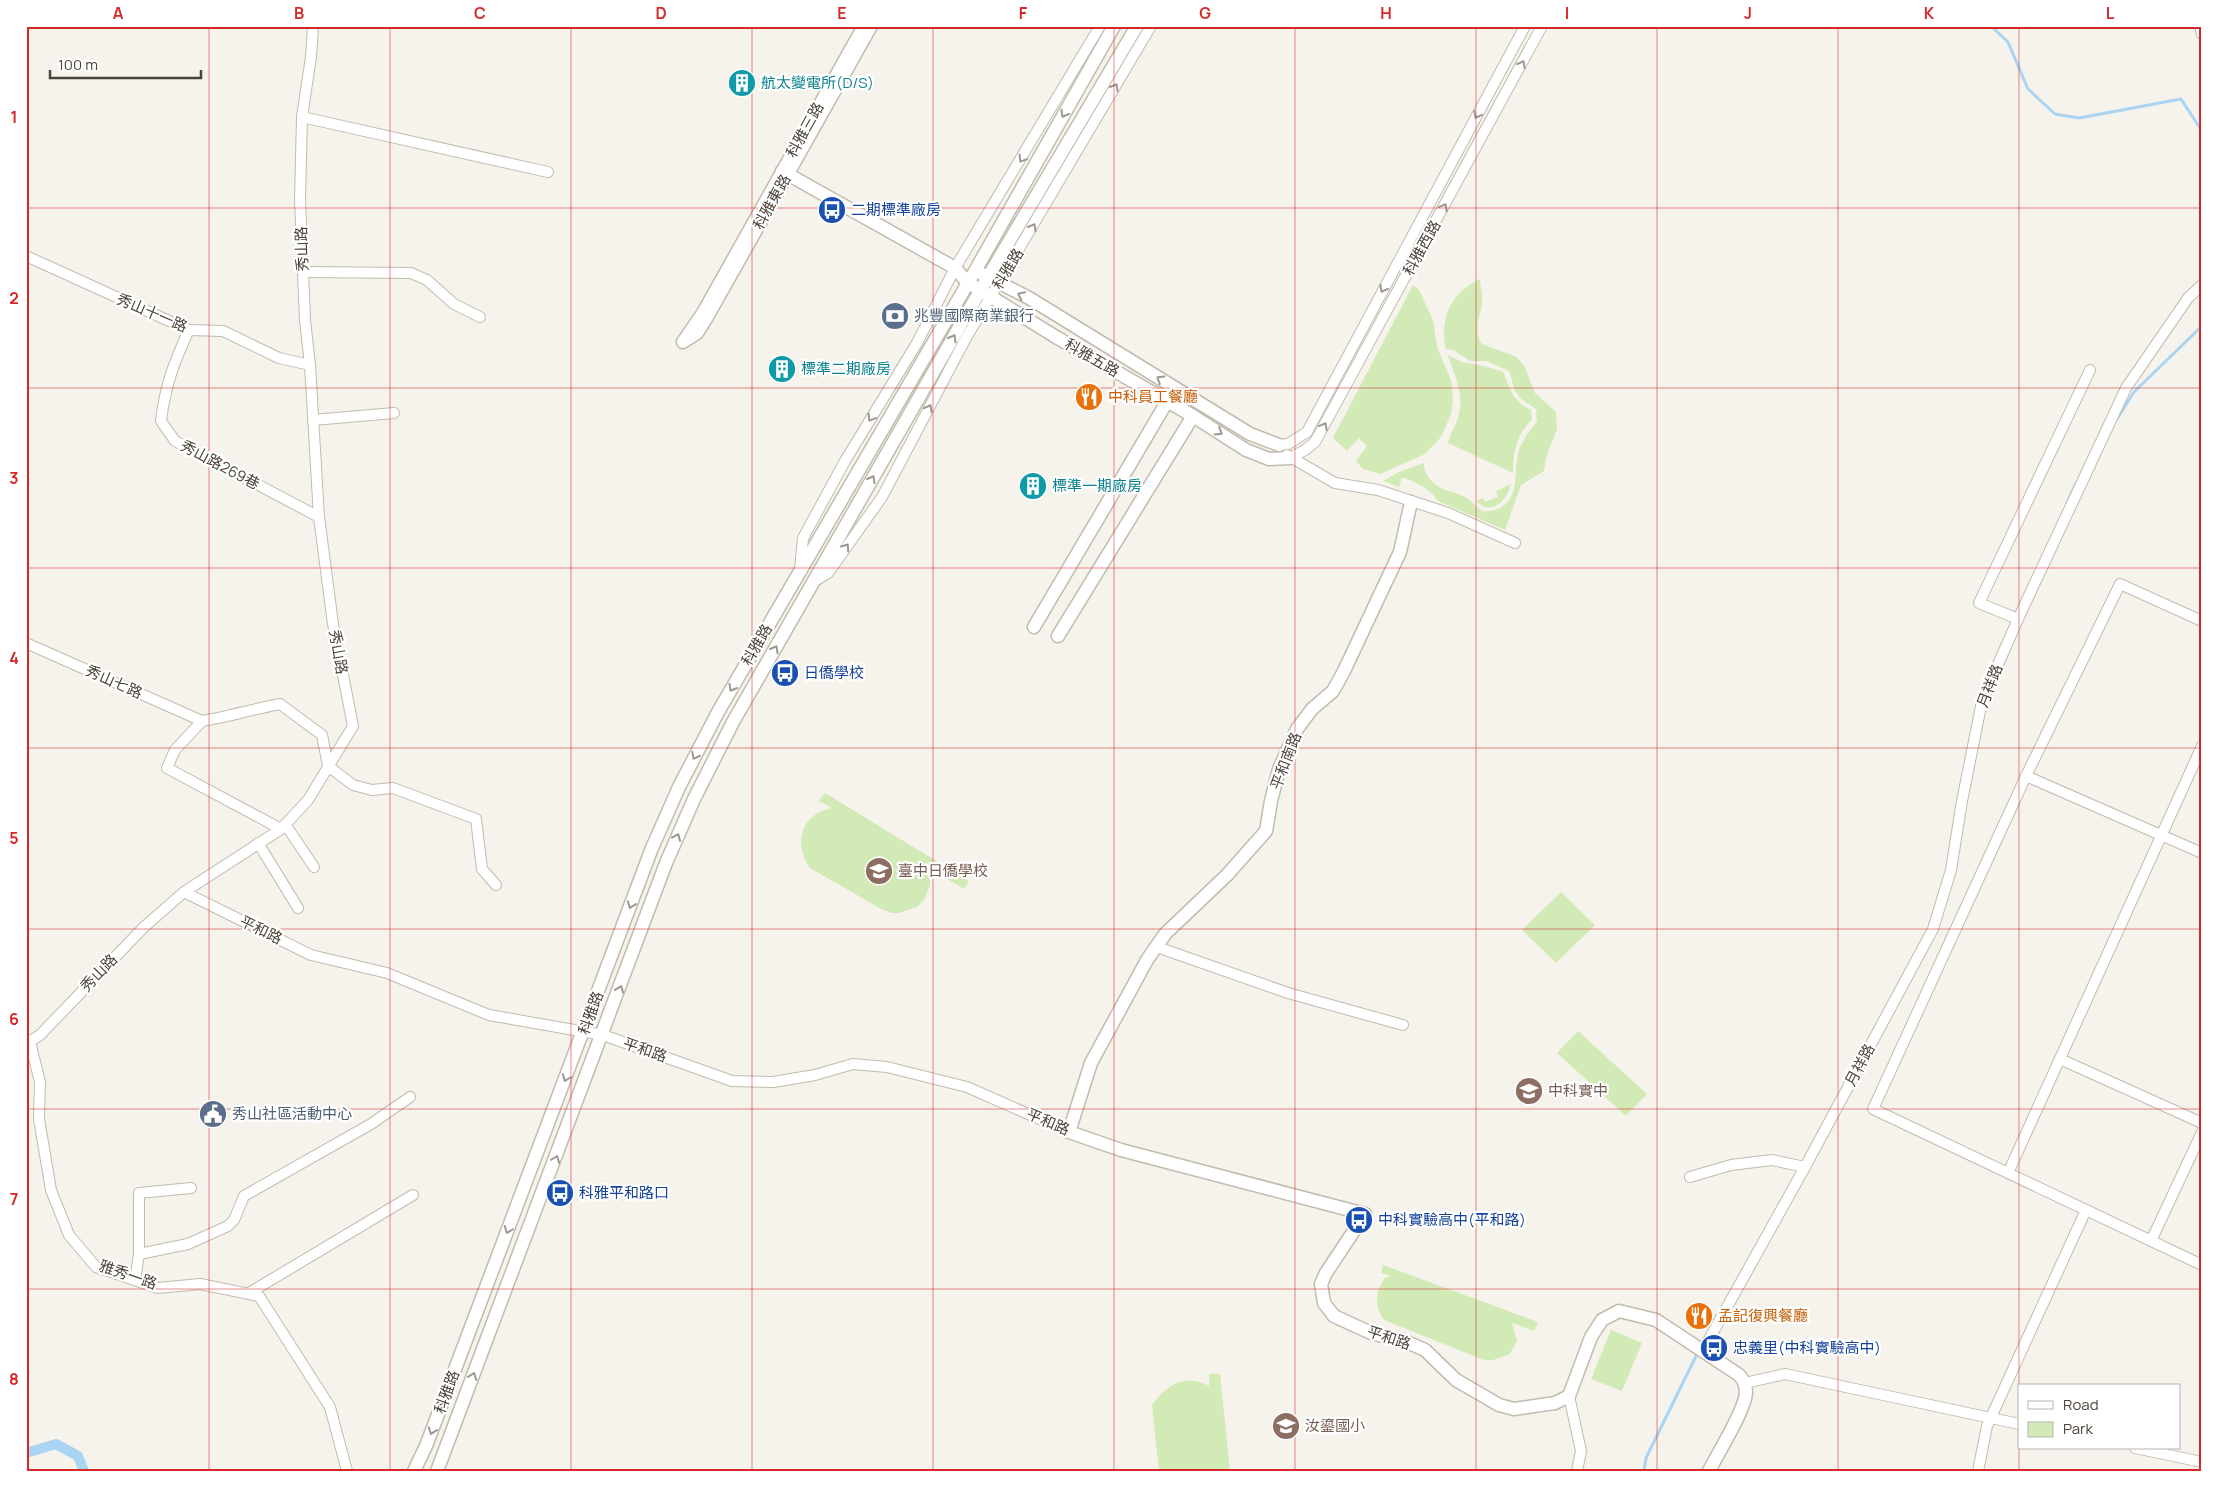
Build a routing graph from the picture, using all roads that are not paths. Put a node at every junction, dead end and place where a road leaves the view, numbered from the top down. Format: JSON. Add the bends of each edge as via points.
{"nodes":[{"id":1,"x":313,"y":26,"type":"edge"},
{"id":2,"x":864,"y":26,"type":"edge"},
{"id":3,"x":871,"y":26,"type":"edge"},
{"id":4,"x":1100,"y":26,"type":"edge"},
{"id":5,"x":1114,"y":26,"type":"edge"},
{"id":6,"x":1137,"y":26,"type":"edge"},
{"id":7,"x":1151,"y":26,"type":"edge"},
{"id":8,"x":1525,"y":26,"type":"edge"},
{"id":9,"x":1542,"y":26,"type":"edge"},
{"id":10,"x":2200,"y":26,"type":"edge"},
{"id":11,"x":2202,"y":34,"type":"edge"},
{"id":12,"x":302,"y":117,"type":"junction"},
{"id":13,"x":548,"y":172,"type":"dead end"},
{"id":14,"x":785,"y":173,"type":"junction"},
{"id":15,"x":26,"y":256,"type":"edge"},
{"id":16,"x":955,"y":268,"type":"junction"},
{"id":17,"x":975,"y":271,"type":"junction"},
{"id":18,"x":303,"y":272,"type":"junction"},
{"id":19,"x":988,"y":277,"type":"junction"},
{"id":20,"x":967,"y":282,"type":"junction"},
{"id":21,"x":1000,"y":284,"type":"junction"},
{"id":22,"x":2202,"y":285,"type":"edge"},
{"id":23,"x":986,"y":294,"type":"junction"},
{"id":24,"x":703,"y":313,"type":"joint"},
{"id":25,"x":480,"y":317,"type":"dead end"},
{"id":26,"x":190,"y":330,"type":"junction"},
{"id":27,"x":310,"y":365,"type":"junction"},
{"id":28,"x":2090,"y":370,"type":"dead end"},
{"id":29,"x":1168,"y":400,"type":"junction"},
{"id":30,"x":394,"y":413,"type":"dead end"},
{"id":31,"x":1193,"y":416,"type":"junction"},
{"id":32,"x":313,"y":420,"type":"junction"},
{"id":33,"x":1278,"y":445,"type":"junction"},
{"id":34,"x":1290,"y":458,"type":"junction"},
{"id":35,"x":1411,"y":502,"type":"junction"},
{"id":36,"x":319,"y":517,"type":"junction"},
{"id":37,"x":1515,"y":543,"type":"dead end"},
{"id":38,"x":800,"y":571,"type":"junction"},
{"id":39,"x":2018,"y":619,"type":"junction"},
{"id":40,"x":2202,"y":622,"type":"edge"},
{"id":41,"x":1034,"y":627,"type":"dead end"},
{"id":42,"x":1058,"y":636,"type":"dead end"},
{"id":43,"x":26,"y":643,"type":"edge"},
{"id":44,"x":202,"y":721,"type":"junction"},
{"id":45,"x":2202,"y":746,"type":"edge"},
{"id":46,"x":328,"y":766,"type":"junction"},
{"id":47,"x":2026,"y":776,"type":"junction"},
{"id":48,"x":283,"y":827,"type":"junction"},
{"id":49,"x":2161,"y":835,"type":"junction"},
{"id":50,"x":258,"y":843,"type":"junction"},
{"id":51,"x":2202,"y":852,"type":"edge"},
{"id":52,"x":314,"y":867,"type":"dead end"},
{"id":53,"x":496,"y":885,"type":"dead end"},
{"id":54,"x":184,"y":892,"type":"junction"},
{"id":55,"x":298,"y":908,"type":"dead end"},
{"id":56,"x":1157,"y":947,"type":"junction"},
{"id":57,"x":1403,"y":1025,"type":"dead end"},
{"id":58,"x":584,"y":1032,"type":"junction"},
{"id":59,"x":603,"y":1035,"type":"junction"},
{"id":60,"x":27,"y":1042,"type":"edge"},
{"id":61,"x":2060,"y":1059,"type":"junction"},
{"id":62,"x":410,"y":1097,"type":"dead end"},
{"id":63,"x":2202,"y":1123,"type":"edge"},
{"id":64,"x":1069,"y":1132,"type":"junction"},
{"id":65,"x":2202,"y":1132,"type":"edge"},
{"id":66,"x":1802,"y":1167,"type":"junction"},
{"id":67,"x":2008,"y":1173,"type":"junction"},
{"id":68,"x":1690,"y":1177,"type":"dead end"},
{"id":69,"x":191,"y":1188,"type":"dead end"},
{"id":70,"x":413,"y":1195,"type":"dead end"},
{"id":71,"x":2086,"y":1210,"type":"junction"},
{"id":72,"x":2151,"y":1242,"type":"junction"},
{"id":73,"x":139,"y":1254,"type":"junction"},
{"id":74,"x":2202,"y":1264,"type":"edge"},
{"id":75,"x":135,"y":1280,"type":"junction"},
{"id":76,"x":249,"y":1293,"type":"junction"},
{"id":77,"x":1700,"y":1350,"type":"junction"},
{"id":78,"x":1744,"y":1383,"type":"junction"},
{"id":79,"x":1569,"y":1396,"type":"junction"},
{"id":80,"x":1991,"y":1418,"type":"junction"},
{"id":81,"x":2018,"y":1424,"type":"edge"},
{"id":82,"x":2145,"y":1450,"type":"edge"},
{"id":83,"x":2202,"y":1462,"type":"edge"},
{"id":84,"x":347,"y":1471,"type":"edge"},
{"id":85,"x":414,"y":1471,"type":"edge"},
{"id":86,"x":437,"y":1471,"type":"edge"},
{"id":87,"x":1577,"y":1471,"type":"edge"},
{"id":88,"x":1709,"y":1471,"type":"edge"},
{"id":89,"x":1978,"y":1471,"type":"edge"}],
"edges":[{"from":1,"to":12,"type":"street","name":"秀山路","via":[[312,57]]},
{"from":2,"to":14,"type":"street","name":"科雅三路"},
{"from":3,"to":14,"type":"street","name":"科雅東路"},
{"from":4,"to":16,"type":"street","name":"科雅路","one_way":true},
{"from":5,"to":17,"type":"street","name":"科雅路","one_way":true},
{"from":6,"to":19,"type":"street","name":"科雅路"},
{"from":21,"to":7,"type":"street","name":"科雅路","one_way":true},
{"from":8,"to":33,"type":"street","name":"科雅西路","one_way":true,"via":[[1307,432],[1288,444]]},
{"from":34,"to":9,"type":"street","name":"科雅西路","one_way":true,"via":[[1315,442]]},
{"from":10,"to":11,"type":"street"},
{"from":12,"to":13,"type":"street"},
{"from":12,"to":18,"type":"street","name":"秀山路","via":[[300,199]]},
{"from":14,"to":16,"type":"street","name":"科雅五路"},
{"from":14,"to":24,"type":"street","name":"科雅三路"},
{"from":14,"to":24,"type":"street","name":"科雅東路","via":[[707,317],[697,333],[683,342]]},
{"from":15,"to":26,"type":"street","name":"秀山十一路"},
{"from":16,"to":17,"type":"street","name":"科雅五路"},
{"from":16,"to":20,"type":"street","name":"科雅五路"},
{"from":16,"to":38,"type":"street","name":"科雅路","one_way":true,"via":[[917,342],[803,538]]},
{"from":17,"to":19,"type":"street","name":"科雅五路"},
{"from":17,"to":20,"type":"street","name":"科雅路"},
{"from":18,"to":25,"type":"street","via":[[411,273],[427,280],[454,304]]},
{"from":18,"to":27,"type":"street","name":"秀山路"},
{"from":19,"to":21,"type":"street","name":"科雅五路"},
{"from":19,"to":23,"type":"street","name":"科雅路"},
{"from":20,"to":23,"type":"street","name":"科雅五路"},
{"from":20,"to":38,"type":"street","name":"科雅路"},
{"from":21,"to":23,"type":"street","name":"科雅路"},
{"from":33,"to":21,"type":"street","name":"科雅五路","one_way":true,"via":[[1250,434],[1029,298]]},
{"from":22,"to":39,"type":"street","name":"月祥路","via":[[2188,298],[2126,388]]},
{"from":23,"to":29,"type":"street","name":"科雅五路"},
{"from":59,"to":23,"type":"street","name":"科雅路","one_way":true,"via":[[666,863],[733,722]]},
{"from":26,"to":27,"type":"street","name":"秀山十一路","via":[[223,331],[279,358]]},
{"from":26,"to":36,"type":"street","name":"秀山路269巷","via":[[175,358],[165,390],[161,421],[175,441]]},
{"from":27,"to":32,"type":"street","name":"秀山路"},
{"from":28,"to":39,"type":"street","via":[[1979,603]]},
{"from":29,"to":31,"type":"street","name":"科雅五路"},
{"from":29,"to":41,"type":"street"},
{"from":30,"to":32,"type":"street"},
{"from":31,"to":34,"type":"street","name":"科雅五路","one_way":true,"via":[[1246,450],[1269,459]]},
{"from":31,"to":42,"type":"street"},
{"from":32,"to":36,"type":"street","name":"秀山路"},
{"from":33,"to":34,"type":"street"},
{"from":34,"to":35,"type":"street","via":[[1335,483],[1378,490]]},
{"from":35,"to":37,"type":"street","via":[[1448,513]]},
{"from":35,"to":56,"type":"street","name":"平和南路","via":[[1400,552],[1344,671],[1333,691],[1312,709],[1297,729],[1279,769],[1266,831],[1227,875],[1165,934]]},
{"from":36,"to":46,"type":"street","name":"秀山路","via":[[333,624],[352,726]]},
{"from":38,"to":58,"type":"street","name":"科雅路","one_way":true,"via":[[718,712],[679,787],[652,848]]},
{"from":39,"to":66,"type":"street","name":"月祥路","via":[[1982,701],[1951,870],[1933,929]]},
{"from":40,"to":47,"type":"street","via":[[2120,584]]},
{"from":43,"to":44,"type":"street","name":"秀山七路"},
{"from":44,"to":46,"type":"street","via":[[280,704],[322,735]]},
{"from":44,"to":48,"type":"street","via":[[175,750],[167,768]]},
{"from":45,"to":49,"type":"street"},
{"from":46,"to":48,"type":"street","name":"秀山路","via":[[308,800]]},
{"from":46,"to":53,"type":"street","via":[[353,785],[372,790],[394,788],[476,819],[482,869]]},
{"from":47,"to":49,"type":"street"},
{"from":47,"to":67,"type":"street","via":[[1872,1109]]},
{"from":48,"to":50,"type":"street","name":"秀山路"},
{"from":48,"to":52,"type":"street"},
{"from":49,"to":51,"type":"street"},
{"from":49,"to":61,"type":"street"},
{"from":50,"to":54,"type":"street","name":"秀山路"},
{"from":50,"to":55,"type":"street"},
{"from":54,"to":58,"type":"street","name":"平和路","via":[[311,955],[387,973],[489,1015]]},
{"from":54,"to":60,"type":"street","name":"秀山路","via":[[144,927],[40,1035]]},
{"from":56,"to":57,"type":"street","via":[[1288,993]]},
{"from":56,"to":64,"type":"street","name":"平和南路","via":[[1091,1062]]},
{"from":58,"to":59,"type":"street","name":"平和路"},
{"from":58,"to":85,"type":"street","name":"科雅路","one_way":true},
{"from":59,"to":64,"type":"street","name":"平和路","via":[[732,1081],[773,1082],[815,1076],[853,1064],[887,1067],[967,1088]]},
{"from":86,"to":59,"type":"street","name":"科雅路","one_way":true},
{"from":60,"to":75,"type":"street","name":"雅秀一路","via":[[40,1082],[39,1119],[51,1190],[69,1234],[96,1267]]},
{"from":61,"to":63,"type":"street"},
{"from":61,"to":67,"type":"street"},
{"from":62,"to":73,"type":"street","via":[[371,1124],[244,1196],[228,1226],[188,1244]]},
{"from":64,"to":79,"type":"street","name":"平和路","via":[[1129,1153],[1366,1214],[1321,1284],[1324,1303],[1334,1316],[1371,1333],[1425,1350],[1456,1380],[1499,1405],[1514,1408],[1555,1403]]},
{"from":65,"to":72,"type":"street"},
{"from":66,"to":68,"type":"street","via":[[1772,1160],[1731,1165]]},
{"from":66,"to":77,"type":"street","name":"月祥路"},
{"from":67,"to":71,"type":"street"},
{"from":69,"to":73,"type":"street","via":[[139,1192]]},
{"from":70,"to":76,"type":"street"},
{"from":71,"to":72,"type":"street"},
{"from":71,"to":80,"type":"street"},
{"from":72,"to":74,"type":"street"},
{"from":73,"to":75,"type":"street"},
{"from":75,"to":76,"type":"street","name":"雅秀一路","via":[[158,1288],[200,1284]]},
{"from":76,"to":84,"type":"street","via":[[259,1296],[330,1407]]},
{"from":77,"to":78,"type":"street","via":[[1739,1375]]},
{"from":77,"to":79,"type":"street","via":[[1656,1320],[1619,1311],[1602,1320],[1592,1337]]},
{"from":78,"to":80,"type":"street","via":[[1784,1374]]},
{"from":78,"to":88,"type":"street","via":[[1746,1396]]},
{"from":79,"to":87,"type":"street","via":[[1581,1451]]},
{"from":80,"to":81,"type":"street"},
{"from":80,"to":89,"type":"street"},
{"from":82,"to":83,"type":"street"}]}
